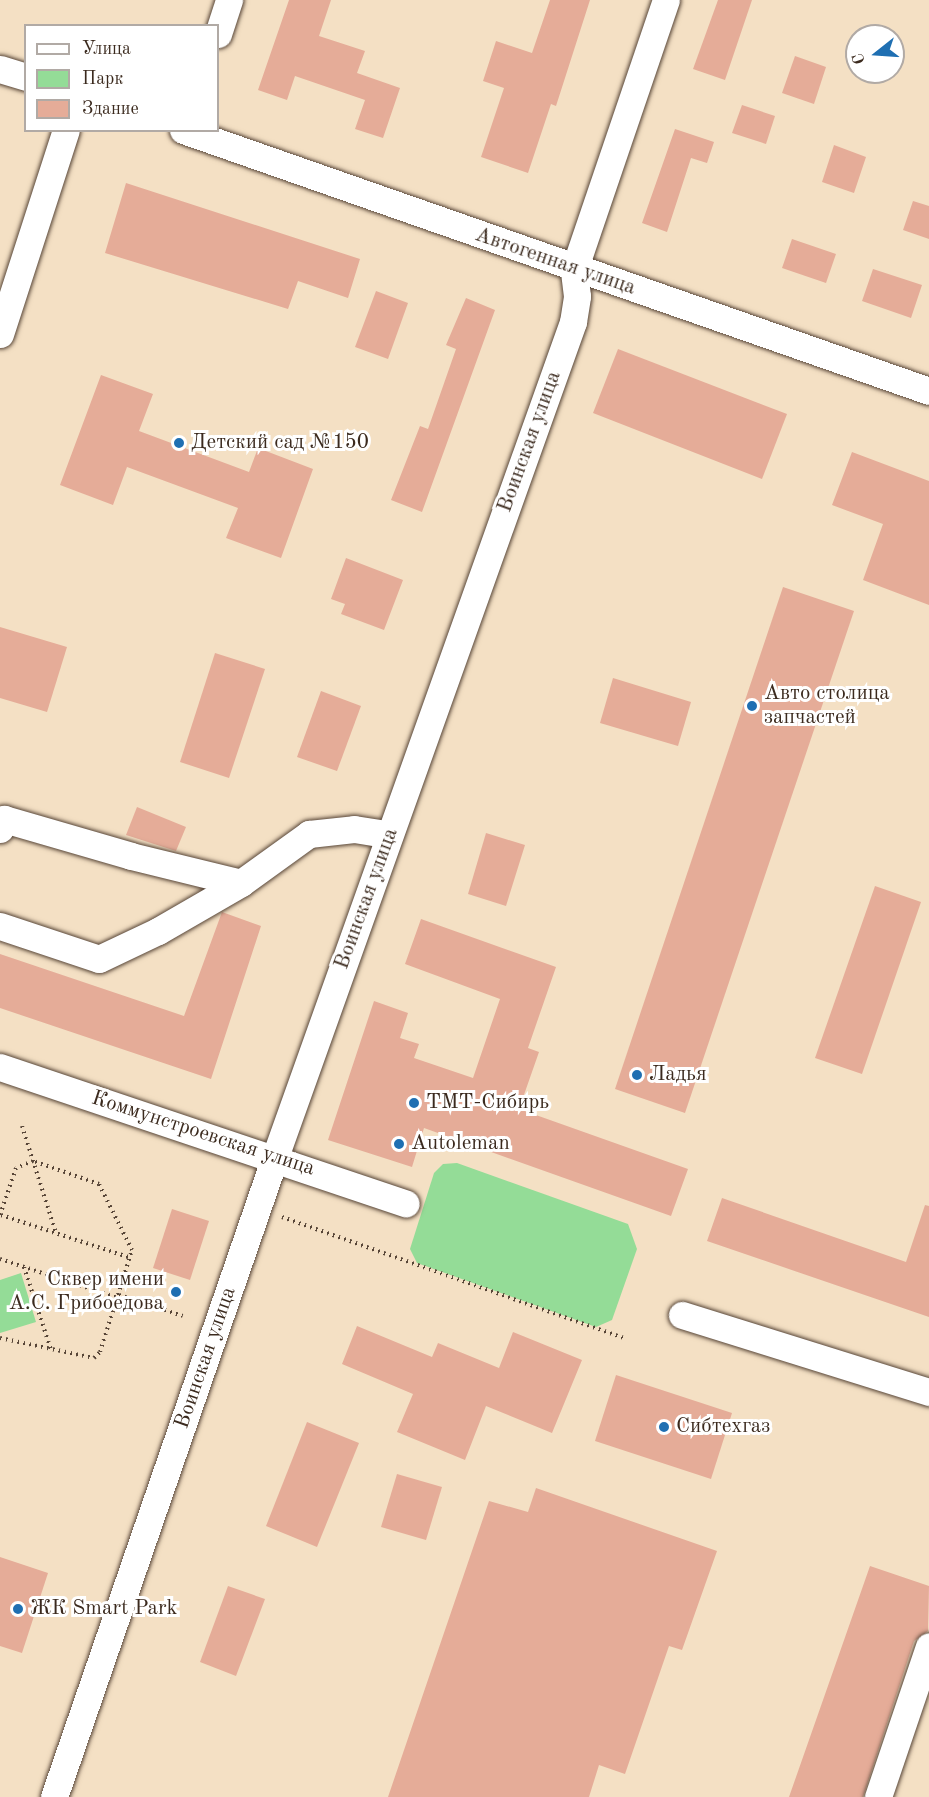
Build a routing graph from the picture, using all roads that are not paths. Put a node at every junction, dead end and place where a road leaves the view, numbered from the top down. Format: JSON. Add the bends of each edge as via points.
{"nodes":[{"id":1,"x":229,"y":0,"type":"edge"},
{"id":2,"x":666,"y":0,"type":"edge"},
{"id":3,"x":219,"y":31,"type":"edge"},
{"id":4,"x":0,"y":69,"type":"edge"},
{"id":5,"x":24,"y":76,"type":"edge"},
{"id":6,"x":65,"y":132,"type":"edge"},
{"id":7,"x":187,"y":132,"type":"edge"},
{"id":8,"x":574,"y":270,"type":"junction"},
{"id":9,"x":0,"y":334,"type":"edge"},
{"id":10,"x":929,"y":391,"type":"edge"},
{"id":11,"x":0,"y":829,"type":"edge"},
{"id":12,"x":390,"y":835,"type":"junction"},
{"id":13,"x":241,"y":883,"type":"junction"},
{"id":14,"x":0,"y":926,"type":"edge"},
{"id":15,"x":0,"y":1067,"type":"edge"},
{"id":16,"x":274,"y":1157,"type":"junction"},
{"id":17,"x":406,"y":1204,"type":"dead end"},
{"id":18,"x":682,"y":1315,"type":"dead end"},
{"id":19,"x":929,"y":1392,"type":"edge"},
{"id":20,"x":929,"y":1646,"type":"edge"},
{"id":21,"x":54,"y":1797,"type":"edge"},
{"id":22,"x":878,"y":1797,"type":"edge"}],
"edges":[{"from":1,"to":3,"type":"street"},
{"from":2,"to":8,"type":"street","name":"Воинская улица"},
{"from":4,"to":5,"type":"street"},
{"from":6,"to":9,"type":"street"},
{"from":7,"to":8,"type":"street","name":"Автогенная улица"},
{"from":8,"to":10,"type":"street","name":"Автогенная улица"},
{"from":8,"to":12,"type":"street","name":"Воинская улица","via":[[577,296],[573,322]]},
{"from":11,"to":13,"type":"street","via":[[4,819]]},
{"from":12,"to":13,"type":"street","via":[[354,829],[309,834]]},
{"from":12,"to":16,"type":"street","name":"Воинская улица"},
{"from":13,"to":14,"type":"street","via":[[99,960]]},
{"from":15,"to":16,"type":"street","name":"Коммунстроевская улица"},
{"from":16,"to":17,"type":"street","name":"Коммунстроевская улица"},
{"from":16,"to":21,"type":"street","name":"Воинская улица"},
{"from":18,"to":19,"type":"street"},
{"from":20,"to":22,"type":"street"}]}
